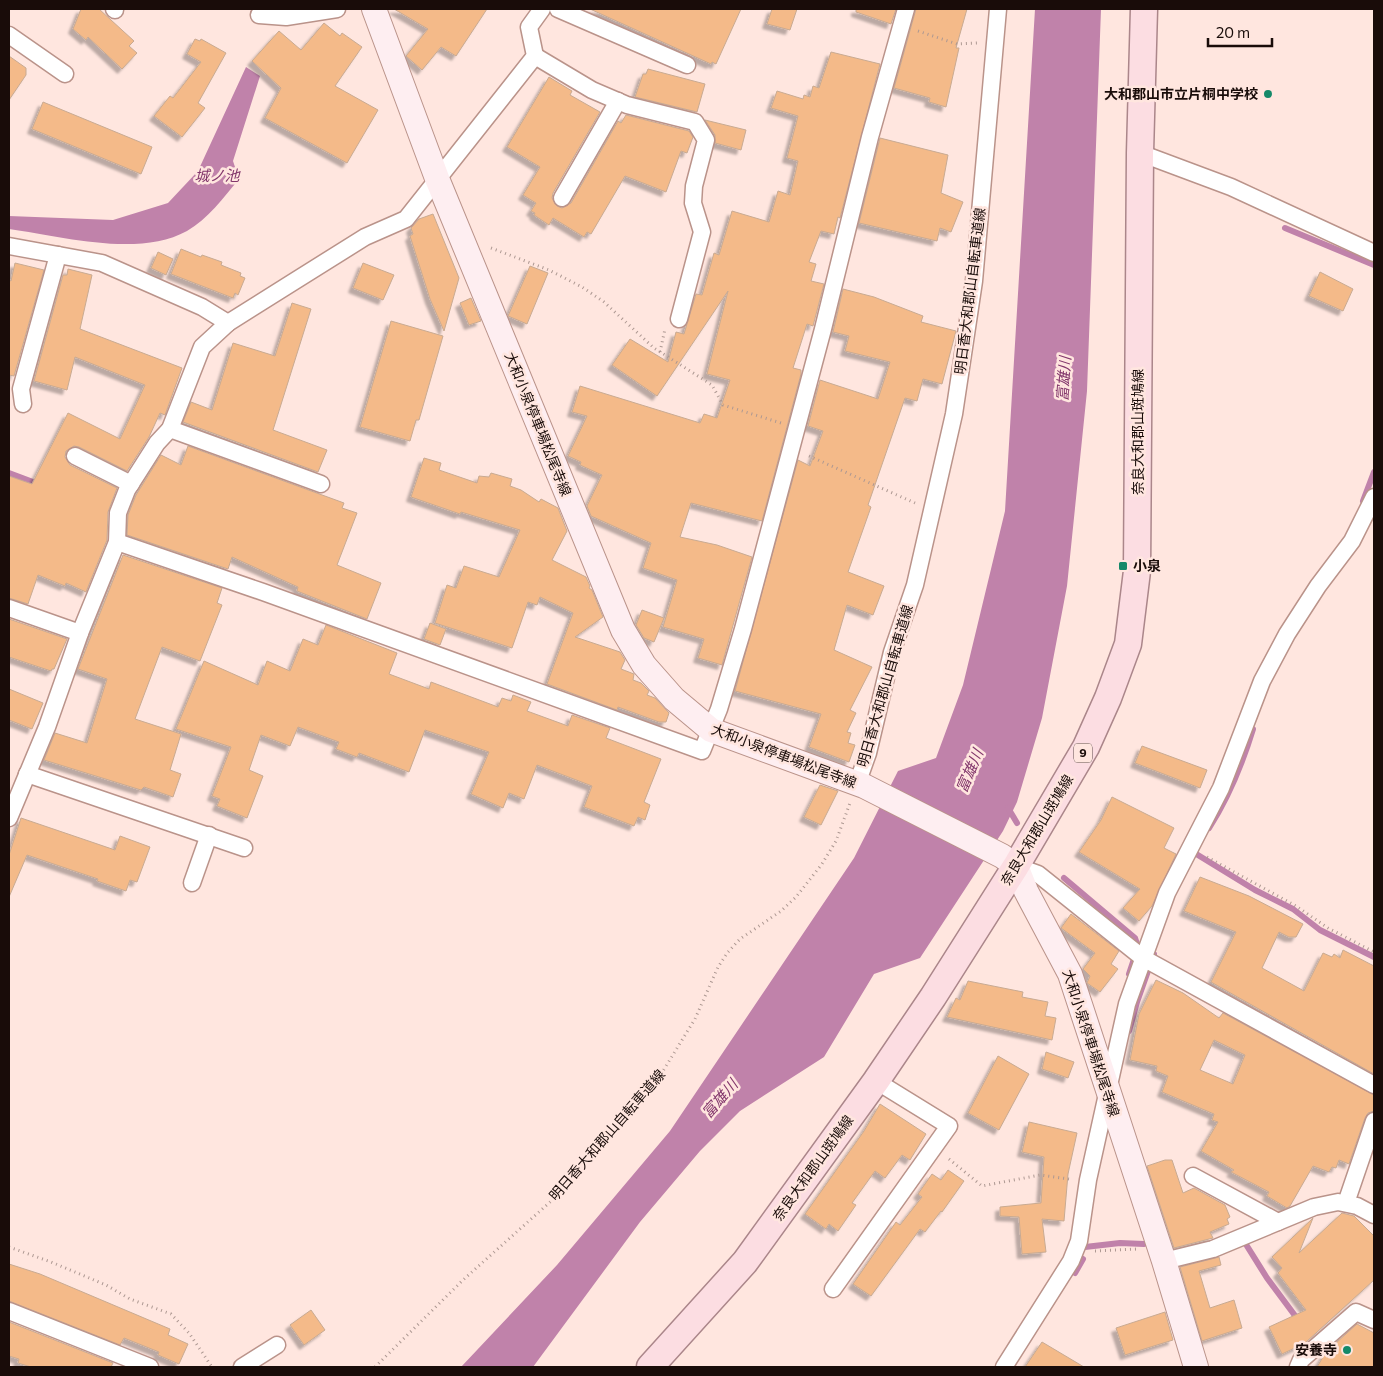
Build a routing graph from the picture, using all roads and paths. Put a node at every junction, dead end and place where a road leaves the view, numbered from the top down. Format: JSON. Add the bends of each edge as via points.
{"nodes":[{"id":1,"x":337,"y":9,"type":"edge"},
{"id":2,"x":374,"y":9,"type":"edge"},
{"id":3,"x":542,"y":9,"type":"edge"},
{"id":4,"x":558,"y":9,"type":"edge"},
{"id":5,"x":906,"y":9,"type":"edge"},
{"id":6,"x":998,"y":9,"type":"edge"},
{"id":7,"x":1144,"y":9,"type":"edge"},
{"id":8,"x":260,"y":15,"type":"dead end"},
{"id":9,"x":901,"y":26,"type":"junction"},
{"id":10,"x":9,"y":35,"type":"edge"},
{"id":11,"x":995,"y":43,"type":"junction"},
{"id":12,"x":536,"y":56,"type":"junction"},
{"id":13,"x":687,"y":65,"type":"dead end"},
{"id":14,"x":65,"y":74,"type":"dead end"},
{"id":15,"x":618,"y":101,"type":"junction"},
{"id":16,"x":1140,"y":153,"type":"junction"},
{"id":17,"x":438,"y":181,"type":"junction"},
{"id":18,"x":562,"y":198,"type":"dead end"},
{"id":19,"x":461,"y":236,"type":"junction"},
{"id":20,"x":9,"y":246,"type":"edge"},
{"id":21,"x":1374,"y":253,"type":"edge"},
{"id":22,"x":58,"y":255,"type":"junction"},
{"id":23,"x":679,"y":319,"type":"dead end"},
{"id":24,"x":228,"y":324,"type":"junction"},
{"id":25,"x":17,"y":394,"type":"edge"},
{"id":26,"x":796,"y":428,"type":"junction"},
{"id":27,"x":170,"y":429,"type":"junction"},
{"id":28,"x":790,"y":447,"type":"junction"},
{"id":29,"x":75,"y":456,"type":"dead end"},
{"id":30,"x":131,"y":484,"type":"junction"},
{"id":31,"x":321,"y":484,"type":"dead end"},
{"id":32,"x":1374,"y":497,"type":"edge"},
{"id":33,"x":932,"y":512,"type":"junction"},
{"id":34,"x":117,"y":542,"type":"junction"},
{"id":35,"x":9,"y":608,"type":"edge"},
{"id":36,"x":80,"y":633,"type":"junction"},
{"id":37,"x":711,"y":730,"type":"junction"},
{"id":38,"x":27,"y":774,"type":"junction"},
{"id":39,"x":860,"y":785,"type":"junction"},
{"id":40,"x":9,"y":818,"type":"edge"},
{"id":41,"x":209,"y":835,"type":"junction"},
{"id":42,"x":1189,"y":846,"type":"junction"},
{"id":43,"x":244,"y":848,"type":"dead end"},
{"id":44,"x":1009,"y":861,"type":"junction"},
{"id":45,"x":192,"y":883,"type":"dead end"},
{"id":46,"x":1374,"y":952,"type":"edge"},
{"id":47,"x":1143,"y":957,"type":"junction"},
{"id":48,"x":876,"y":1081,"type":"junction"},
{"id":49,"x":1374,"y":1085,"type":"edge"},
{"id":50,"x":1108,"y":1094,"type":"junction"},
{"id":51,"x":1374,"y":1121,"type":"edge"},
{"id":52,"x":934,"y":1149,"type":"junction"},
{"id":53,"x":1193,"y":1176,"type":"dead end"},
{"id":54,"x":1078,"y":1180,"type":"dead end"},
{"id":55,"x":1346,"y":1203,"type":"junction"},
{"id":56,"x":1374,"y":1215,"type":"edge"},
{"id":57,"x":1278,"y":1222,"type":"junction"},
{"id":58,"x":9,"y":1247,"type":"edge"},
{"id":59,"x":1074,"y":1253,"type":"junction"},
{"id":60,"x":1162,"y":1256,"type":"junction"},
{"id":61,"x":833,"y":1289,"type":"dead end"},
{"id":62,"x":9,"y":1311,"type":"edge"},
{"id":63,"x":1373,"y":1317,"type":"edge"},
{"id":64,"x":277,"y":1345,"type":"dead end"},
{"id":65,"x":150,"y":1367,"type":"edge"},
{"id":66,"x":212,"y":1367,"type":"edge"},
{"id":67,"x":242,"y":1367,"type":"edge"},
{"id":68,"x":375,"y":1367,"type":"edge"},
{"id":69,"x":650,"y":1367,"type":"edge"},
{"id":70,"x":1004,"y":1367,"type":"edge"},
{"id":71,"x":1196,"y":1367,"type":"edge"},
{"id":72,"x":1298,"y":1367,"type":"edge"}],
"edges":[{"from":1,"to":8,"type":"street","via":[[286,17]]},
{"from":2,"to":17,"type":"main road","name":"大和小泉停車場松尾寺線"},
{"from":3,"to":12,"type":"street","via":[[529,27]]},
{"from":4,"to":13,"type":"street"},
{"from":5,"to":9,"type":"street"},
{"from":6,"to":11,"type":"street","name":"明日香大和郡山自転車道線"},
{"from":7,"to":16,"type":"main road","name":"奈良大和郡山斑鳩線","number":"9"},
{"from":9,"to":11,"type":"path","via":[[957,44]]},
{"from":9,"to":26,"type":"street"},
{"from":10,"to":14,"type":"street"},
{"from":11,"to":33,"type":"street","name":"明日香大和郡山自転車道線","via":[[974,281],[954,414]]},
{"from":12,"to":15,"type":"street","via":[[592,90]]},
{"from":12,"to":17,"type":"street"},
{"from":15,"to":18,"type":"street"},
{"from":15,"to":23,"type":"street","via":[[695,122],[706,140],[692,203],[702,232]]},
{"from":16,"to":21,"type":"street","via":[[1231,187]]},
{"from":16,"to":44,"type":"main road","name":"奈良大和郡山斑鳩線","number":"9","via":[[1137,571],[1128,644],[1086,747]]},
{"from":17,"to":19,"type":"main road","name":"大和小泉停車場松尾寺線"},
{"from":17,"to":24,"type":"street","via":[[406,218],[365,237]]},
{"from":19,"to":26,"type":"path","via":[[549,270],[582,287],[604,302],[654,348],[712,386],[723,406]]},
{"from":19,"to":37,"type":"main road","name":"大和小泉停車場松尾寺線","via":[[623,630],[644,665],[674,699]]},
{"from":20,"to":22,"type":"street"},
{"from":22,"to":24,"type":"street","via":[[102,263],[202,307]]},
{"from":22,"to":25,"type":"street"},
{"from":24,"to":27,"type":"street","via":[[202,347]]},
{"from":26,"to":28,"type":"street"},
{"from":27,"to":30,"type":"street","via":[[157,443]]},
{"from":27,"to":31,"type":"street"},
{"from":28,"to":33,"type":"path"},
{"from":28,"to":37,"type":"street","via":[[743,629]]},
{"from":29,"to":30,"type":"street"},
{"from":30,"to":34,"type":"street","via":[[118,513]]},
{"from":32,"to":42,"type":"street","via":[[1352,541],[1287,634],[1262,681],[1225,779]]},
{"from":33,"to":39,"type":"street","name":"明日香大和郡山自転車道線","via":[[915,585],[892,652]]},
{"from":34,"to":36,"type":"street"},
{"from":34,"to":37,"type":"street","via":[[702,751]]},
{"from":35,"to":36,"type":"street"},
{"from":36,"to":38,"type":"street"},
{"from":37,"to":39,"type":"main road","name":"大和小泉停車場松尾寺線"},
{"from":38,"to":40,"type":"street"},
{"from":38,"to":41,"type":"street"},
{"from":39,"to":44,"type":"main road","name":"大和小泉停車場松尾寺線"},
{"from":39,"to":68,"type":"path","name":"明日香大和郡山自転車道線","via":[[836,841],[822,864],[781,911],[740,939],[728,952],[714,974],[695,1019],[655,1084],[559,1194],[469,1274]]},
{"from":41,"to":43,"type":"street"},
{"from":41,"to":45,"type":"street"},
{"from":42,"to":46,"type":"path"},
{"from":42,"to":47,"type":"street"},
{"from":44,"to":47,"type":"street","via":[[1038,874]]},
{"from":44,"to":48,"type":"main road","name":"奈良大和郡山斑鳩線","number":"9","via":[[933,997]]},
{"from":44,"to":50,"type":"main road","name":"大和小泉停車場松尾寺線","via":[[1070,974]]},
{"from":47,"to":49,"type":"street"},
{"from":47,"to":50,"type":"street","via":[[1127,1004]]},
{"from":48,"to":52,"type":"street","via":[[949,1126]]},
{"from":48,"to":69,"type":"main road","name":"奈良大和郡山斑鳩線","number":"9","via":[[745,1262]]},
{"from":50,"to":59,"type":"street"},
{"from":50,"to":60,"type":"main road","name":"大和小泉停車場松尾寺線"},
{"from":51,"to":55,"type":"street"},
{"from":52,"to":54,"type":"path","via":[[982,1186],[1040,1175]]},
{"from":52,"to":61,"type":"street"},
{"from":53,"to":57,"type":"street"},
{"from":55,"to":56,"type":"street"},
{"from":55,"to":57,"type":"street","via":[[1314,1207]]},
{"from":57,"to":60,"type":"street","via":[[1213,1249]]},
{"from":58,"to":66,"type":"path","via":[[171,1314],[189,1333]]},
{"from":59,"to":60,"type":"path","via":[[1127,1249]]},
{"from":59,"to":70,"type":"street"},
{"from":60,"to":71,"type":"main road","name":"大和小泉停車場松尾寺線"},
{"from":62,"to":65,"type":"street"},
{"from":63,"to":72,"type":"street","via":[[1356,1312],[1301,1360]]},
{"from":64,"to":67,"type":"street"}]}
